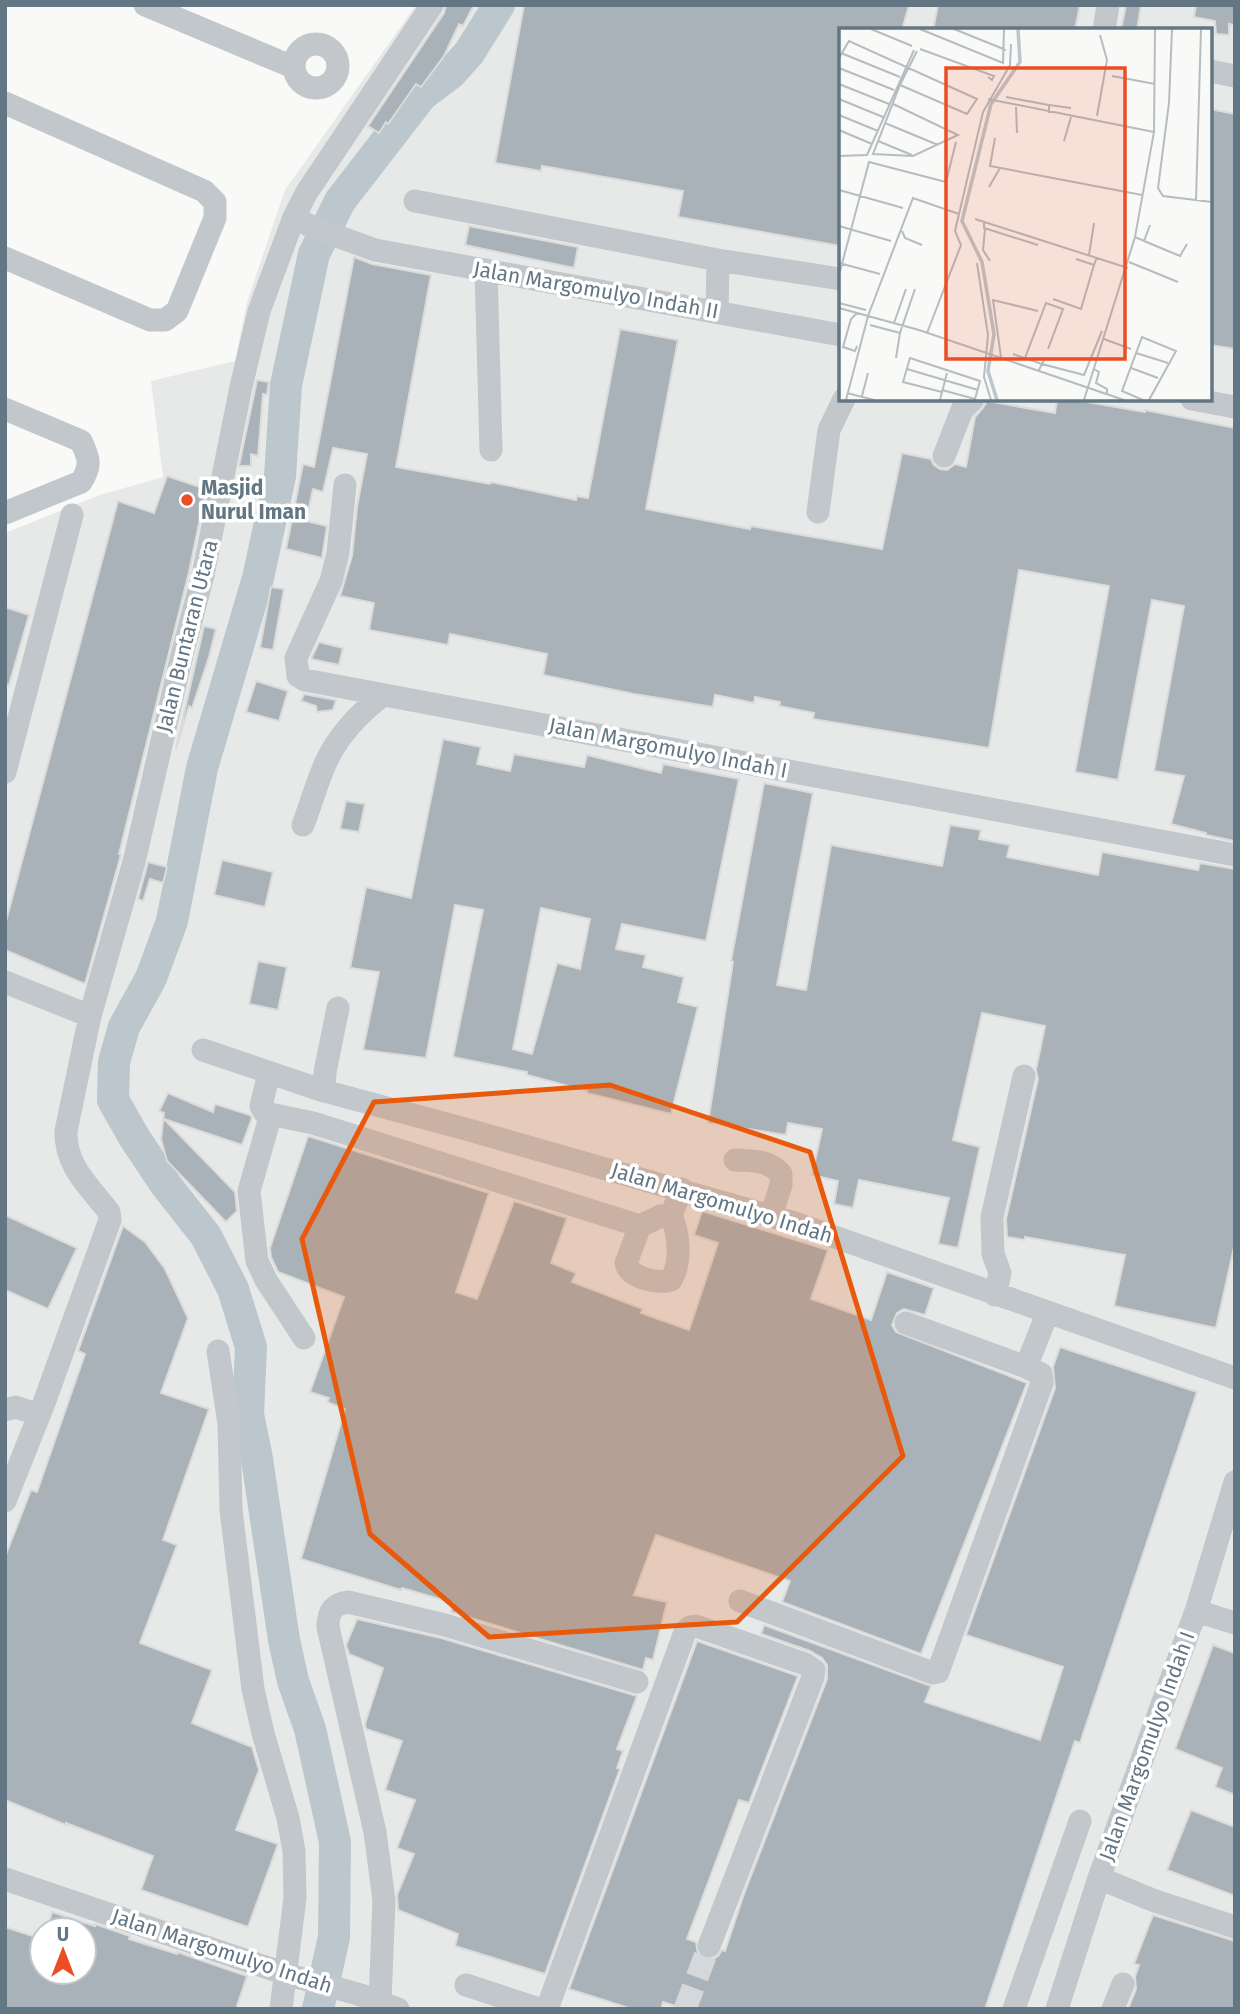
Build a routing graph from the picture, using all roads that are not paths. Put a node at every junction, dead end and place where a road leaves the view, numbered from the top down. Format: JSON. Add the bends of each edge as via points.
{"nodes":[{"id":1,"x":145,"y":5,"type":"edge"},
{"id":2,"x":184,"y":5,"type":"edge"},
{"id":3,"x":432,"y":5,"type":"edge"},
{"id":4,"x":1108,"y":5,"type":"edge"},
{"id":5,"x":1104,"y":28,"type":"edge"},
{"id":6,"x":1212,"y":71,"type":"edge"},
{"id":7,"x":1235,"y":76,"type":"edge"},
{"id":8,"x":5,"y":103,"type":"edge"},
{"id":9,"x":415,"y":201,"type":"dead end"},
{"id":10,"x":303,"y":222,"type":"junction"},
{"id":11,"x":5,"y":258,"type":"edge"},
{"id":12,"x":718,"y":260,"type":"junction"},
{"id":13,"x":486,"y":270,"type":"junction"},
{"id":14,"x":839,"y":279,"type":"edge"},
{"id":15,"x":717,"y":312,"type":"junction"},
{"id":16,"x":839,"y":335,"type":"edge"},
{"id":17,"x":843,"y":401,"type":"edge"},
{"id":18,"x":970,"y":401,"type":"edge"},
{"id":19,"x":1203,"y":401,"type":"edge"},
{"id":20,"x":1235,"y":407,"type":"edge"},
{"id":21,"x":5,"y":409,"type":"edge"},
{"id":22,"x":491,"y":450,"type":"dead end"},
{"id":23,"x":944,"y":456,"type":"dead end"},
{"id":24,"x":345,"y":485,"type":"dead end"},
{"id":25,"x":818,"y":512,"type":"dead end"},
{"id":26,"x":5,"y":513,"type":"edge"},
{"id":27,"x":72,"y":515,"type":"dead end"},
{"id":28,"x":383,"y":695,"type":"junction"},
{"id":29,"x":5,"y":772,"type":"edge"},
{"id":30,"x":303,"y":825,"type":"dead end"},
{"id":31,"x":1235,"y":855,"type":"edge"},
{"id":32,"x":5,"y":982,"type":"edge"},
{"id":33,"x":338,"y":1008,"type":"dead end"},
{"id":34,"x":90,"y":1016,"type":"junction"},
{"id":35,"x":203,"y":1050,"type":"dead end"},
{"id":36,"x":269,"y":1073,"type":"junction"},
{"id":37,"x":1024,"y":1076,"type":"dead end"},
{"id":38,"x":324,"y":1091,"type":"junction"},
{"id":39,"x":271,"y":1114,"type":"junction"},
{"id":40,"x":735,"y":1160,"type":"dead end"},
{"id":41,"x":682,"y":1189,"type":"junction"},
{"id":42,"x":671,"y":1215,"type":"junction"},
{"id":43,"x":771,"y":1216,"type":"junction"},
{"id":44,"x":640,"y":1226,"type":"junction"},
{"id":45,"x":995,"y":1295,"type":"junction"},
{"id":46,"x":1047,"y":1314,"type":"junction"},
{"id":47,"x":905,"y":1323,"type":"dead end"},
{"id":48,"x":304,"y":1338,"type":"dead end"},
{"id":49,"x":218,"y":1351,"type":"dead end"},
{"id":50,"x":1026,"y":1367,"type":"junction"},
{"id":51,"x":1235,"y":1378,"type":"edge"},
{"id":52,"x":5,"y":1410,"type":"edge"},
{"id":53,"x":39,"y":1415,"type":"junction"},
{"id":54,"x":1235,"y":1482,"type":"edge"},
{"id":55,"x":5,"y":1502,"type":"edge"},
{"id":56,"x":740,"y":1601,"type":"dead end"},
{"id":57,"x":1196,"y":1611,"type":"junction"},
{"id":58,"x":1235,"y":1623,"type":"edge"},
{"id":59,"x":637,"y":1682,"type":"dead end"},
{"id":60,"x":1080,"y":1821,"type":"dead end"},
{"id":61,"x":1099,"y":1878,"type":"junction"},
{"id":62,"x":5,"y":1879,"type":"edge"},
{"id":63,"x":1235,"y":1927,"type":"edge"},
{"id":64,"x":709,"y":1946,"type":"tunnel mouth"},
{"id":65,"x":294,"y":1976,"type":"junction"},
{"id":66,"x":1123,"y":1984,"type":"dead end"},
{"id":67,"x":475,"y":1995,"type":"edge"},
{"id":68,"x":380,"y":2002,"type":"edge"},
{"id":69,"x":282,"y":2009,"type":"edge"},
{"id":70,"x":539,"y":2009,"type":"edge"},
{"id":71,"x":548,"y":2009,"type":"edge"},
{"id":72,"x":1014,"y":2009,"type":"edge"},
{"id":73,"x":1057,"y":2009,"type":"edge"},
{"id":74,"x":1113,"y":2009,"type":"edge"}],
"edges":[{"from":1,"to":2,"type":"street","via":[[295,60]]},
{"from":3,"to":10,"type":"street","name":"Jalan Buntaran Utara","via":[[307,192]]},
{"from":4,"to":5,"type":"street"},
{"from":6,"to":7,"type":"street"},
{"from":8,"to":11,"type":"street","via":[[204,191],[215,202],[215,218],[177,311],[165,320],[150,320]]},
{"from":9,"to":12,"type":"street"},
{"from":10,"to":13,"type":"street","name":"Jalan Margomulyo Indah II","via":[[375,250]]},
{"from":10,"to":34,"type":"street","name":"Jalan Buntaran Utara","via":[[259,311],[203,575],[134,862]]},
{"from":12,"to":14,"type":"street"},
{"from":12,"to":15,"type":"street"},
{"from":13,"to":15,"type":"street","name":"Jalan Margomulyo Indah II"},
{"from":13,"to":22,"type":"street"},
{"from":15,"to":16,"type":"street","name":"Jalan Margomulyo Indah II"},
{"from":17,"to":25,"type":"street","via":[[829,430]]},
{"from":18,"to":23,"type":"street","via":[[962,410]]},
{"from":19,"to":20,"type":"street"},
{"from":21,"to":26,"type":"street","via":[[81,441],[89,470],[81,482]]},
{"from":24,"to":28,"type":"street","name":"Jalan Margomulyo Indah I","via":[[336,562],[296,666],[298,676],[305,680]]},
{"from":27,"to":29,"type":"street"},
{"from":28,"to":30,"type":"street","via":[[335,746]]},
{"from":28,"to":31,"type":"street","name":"Jalan Margomulyo Indah I"},
{"from":32,"to":34,"type":"street"},
{"from":33,"to":38,"type":"street"},
{"from":34,"to":53,"type":"street","via":[[66,1147],[70,1161],[109,1212],[110,1220]]},
{"from":35,"to":36,"type":"street","name":"Jalan Margomulyo Indah"},
{"from":36,"to":38,"type":"street","name":"Jalan Margomulyo Indah"},
{"from":36,"to":39,"type":"street","via":[[261,1110]]},
{"from":37,"to":45,"type":"street","via":[[992,1217],[993,1254],[1000,1273]]},
{"from":38,"to":41,"type":"street","name":"Jalan Margomulyo Indah"},
{"from":39,"to":44,"type":"street"},
{"from":39,"to":48,"type":"street","via":[[249,1191],[257,1261]]},
{"from":40,"to":43,"type":"street","via":[[773,1165],[781,1174]]},
{"from":41,"to":42,"type":"street"},
{"from":41,"to":43,"type":"street","name":"Jalan Margomulyo Indah"},
{"from":42,"to":44,"type":"street"},
{"from":42,"to":44,"type":"street","via":[[677,1256],[668,1281],[627,1269]]},
{"from":43,"to":45,"type":"street","name":"Jalan Margomulyo Indah"},
{"from":45,"to":46,"type":"street","name":"Jalan Margomulyo Indah"},
{"from":46,"to":50,"type":"street"},
{"from":46,"to":51,"type":"street","name":"Jalan Margomulyo Indah"},
{"from":47,"to":50,"type":"street"},
{"from":49,"to":65,"type":"street","via":[[229,1424],[244,1631],[262,1733],[294,1851]]},
{"from":50,"to":56,"type":"street","via":[[1041,1374],[1042,1382],[938,1672],[933,1674]]},
{"from":52,"to":53,"type":"street","via":[[16,1407]]},
{"from":53,"to":55,"type":"street"},
{"from":54,"to":57,"type":"street","name":"Jalan Margomulyo Indah I"},
{"from":57,"to":58,"type":"street"},
{"from":57,"to":61,"type":"street","name":"Jalan Margomulyo Indah I"},
{"from":59,"to":68,"type":"street","via":[[445,1625],[348,1602],[331,1610],[328,1627],[374,1832],[384,1900]]},
{"from":60,"to":72,"type":"street"},
{"from":61,"to":63,"type":"street"},
{"from":61,"to":73,"type":"street","name":"Jalan Margomulyo Indah I"},
{"from":62,"to":65,"type":"street","name":"Jalan Margomulyo Indah"},
{"from":64,"to":71,"type":"street","via":[[814,1670],[696,1626],[685,1632]]},
{"from":65,"to":68,"type":"street","name":"Jalan Margomulyo Indah"},
{"from":65,"to":69,"type":"street"},
{"from":66,"to":74,"type":"street"},
{"from":67,"to":70,"type":"street"}]}
